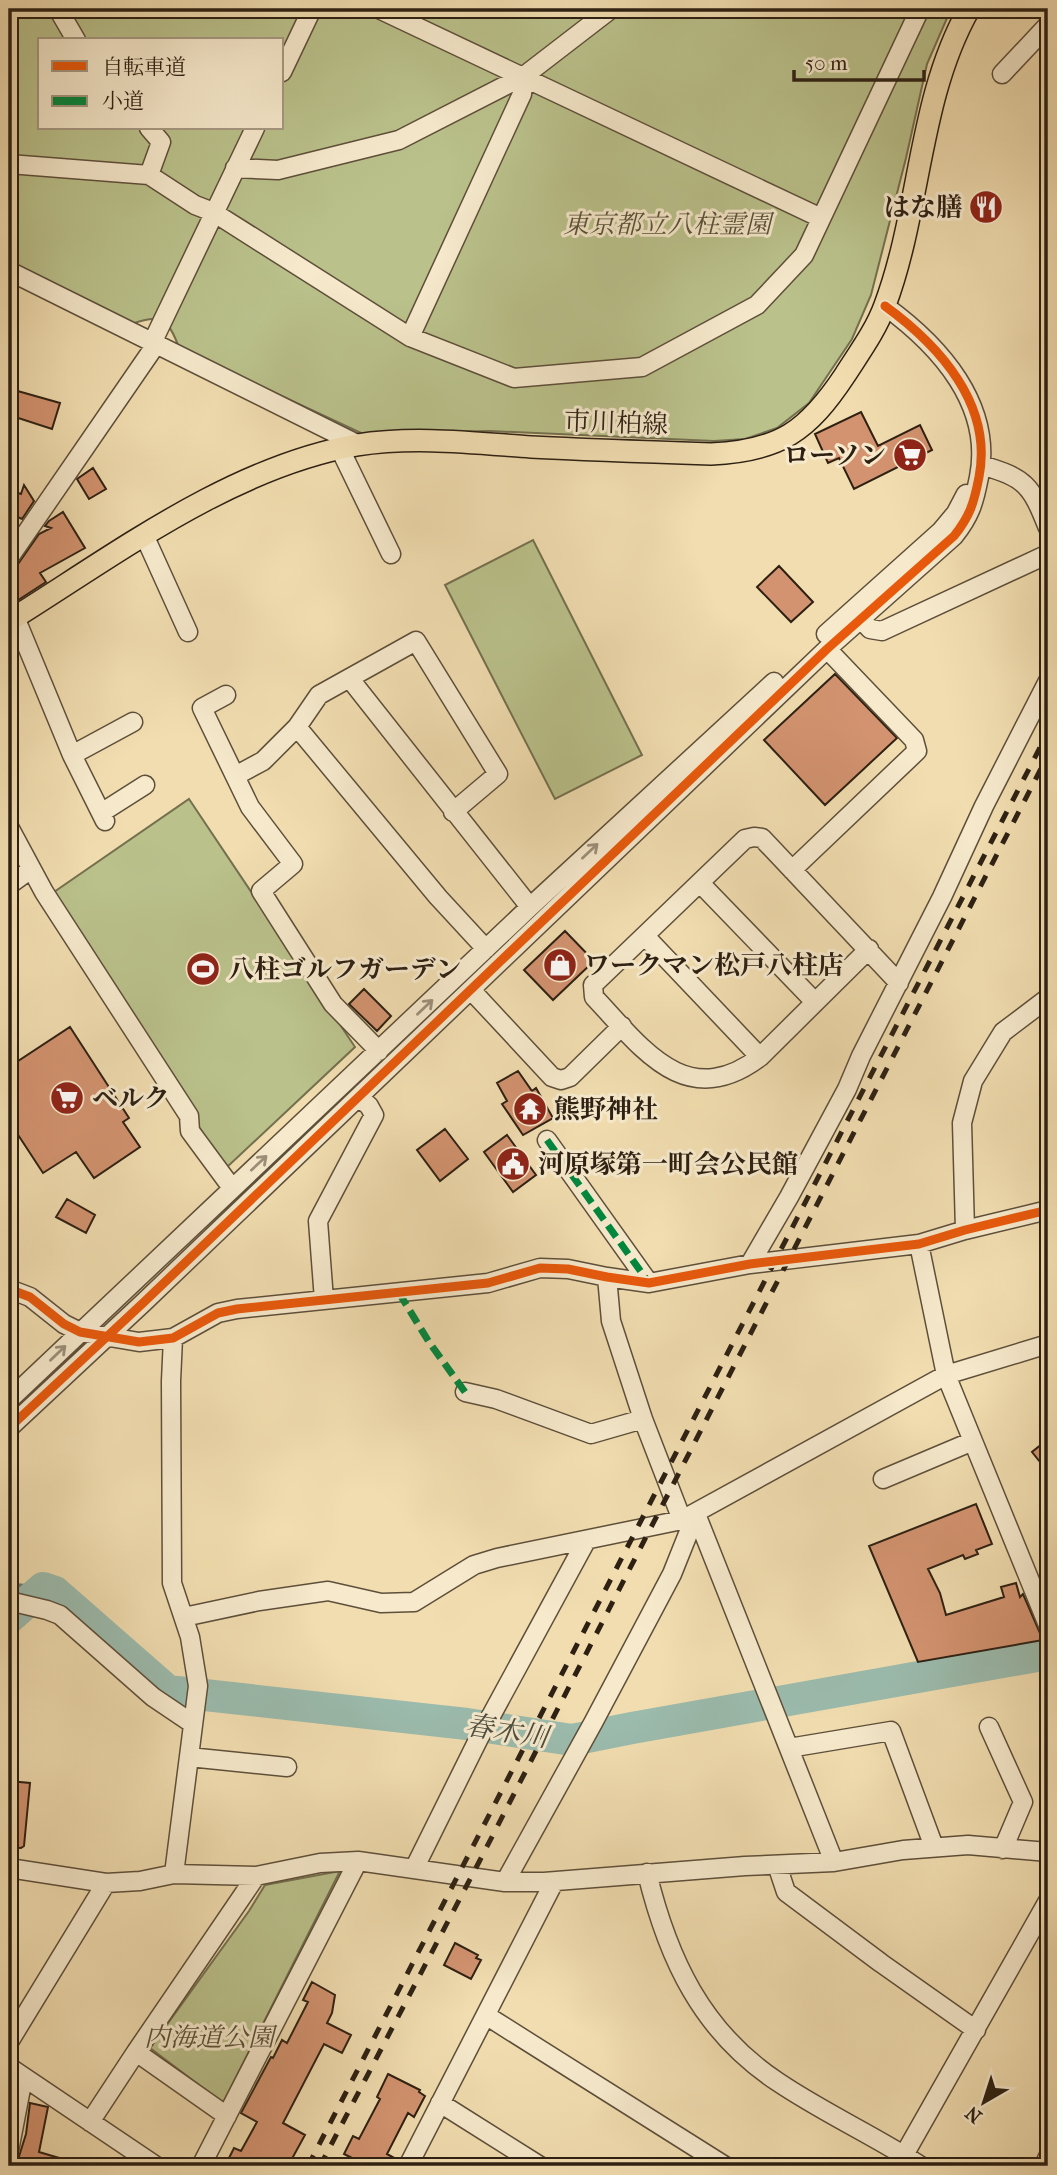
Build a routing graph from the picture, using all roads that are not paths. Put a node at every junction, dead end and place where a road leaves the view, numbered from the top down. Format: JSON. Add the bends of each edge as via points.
{"nodes":[{"id":1,"x":58,"y":9,"type":"edge"},
{"id":2,"x":312,"y":9,"type":"edge"},
{"id":3,"x":379,"y":9,"type":"edge"},
{"id":4,"x":611,"y":9,"type":"edge"},
{"id":5,"x":920,"y":9,"type":"edge"},
{"id":6,"x":969,"y":9,"type":"edge"},
{"id":7,"x":1048,"y":25,"type":"edge"},
{"id":8,"x":75,"y":38,"type":"edge"},
{"id":9,"x":284,"y":68,"type":"edge"},
{"id":10,"x":1002,"y":74,"type":"dead end"},
{"id":11,"x":524,"y":76,"type":"junction"},
{"id":12,"x":151,"y":130,"type":"edge"},
{"id":13,"x":253,"y":130,"type":"edge"},
{"id":14,"x":9,"y":164,"type":"edge"},
{"id":15,"x":235,"y":168,"type":"junction"},
{"id":16,"x":149,"y":175,"type":"junction"},
{"id":17,"x":214,"y":212,"type":"junction"},
{"id":18,"x":821,"y":218,"type":"junction"},
{"id":19,"x":9,"y":271,"type":"edge"},
{"id":20,"x":885,"y":306,"type":"junction"},
{"id":21,"x":410,"y":337,"type":"junction"},
{"id":22,"x":155,"y":342,"type":"junction"},
{"id":23,"x":349,"y":447,"type":"junction"},
{"id":24,"x":981,"y":464,"type":"junction"},
{"id":25,"x":1046,"y":522,"type":"edge"},
{"id":26,"x":145,"y":537,"type":"junction"},
{"id":27,"x":391,"y":554,"type":"dead end"},
{"id":28,"x":1048,"y":554,"type":"edge"},
{"id":29,"x":9,"y":558,"type":"edge"},
{"id":30,"x":12,"y":619,"type":"edge"},
{"id":31,"x":861,"y":619,"type":"junction"},
{"id":32,"x":188,"y":632,"type":"dead end"},
{"id":33,"x":827,"y":649,"type":"junction"},
{"id":34,"x":350,"y":679,"type":"junction"},
{"id":35,"x":1048,"y":681,"type":"edge"},
{"id":36,"x":226,"y":695,"type":"dead end"},
{"id":37,"x":133,"y":722,"type":"dead end"},
{"id":38,"x":297,"y":727,"type":"junction"},
{"id":39,"x":72,"y":755,"type":"junction"},
{"id":40,"x":235,"y":776,"type":"junction"},
{"id":41,"x":145,"y":785,"type":"dead end"},
{"id":42,"x":453,"y":812,"type":"junction"},
{"id":43,"x":9,"y":827,"type":"edge"},
{"id":44,"x":31,"y":869,"type":"junction"},
{"id":45,"x":792,"y":870,"type":"junction"},
{"id":46,"x":700,"y":883,"type":"junction"},
{"id":47,"x":9,"y":885,"type":"edge"},
{"id":48,"x":530,"y":907,"type":"junction"},
{"id":49,"x":645,"y":936,"type":"junction"},
{"id":50,"x":486,"y":949,"type":"junction"},
{"id":51,"x":869,"y":949,"type":"junction"},
{"id":52,"x":899,"y":983,"type":"junction"},
{"id":53,"x":471,"y":990,"type":"junction"},
{"id":54,"x":1048,"y":998,"type":"edge"},
{"id":55,"x":815,"y":1002,"type":"junction"},
{"id":56,"x":622,"y":1027,"type":"junction"},
{"id":57,"x":379,"y":1051,"type":"junction"},
{"id":58,"x":760,"y":1056,"type":"junction"},
{"id":59,"x":359,"y":1097,"type":"junction"},
{"id":60,"x":547,"y":1140,"type":"dead end"},
{"id":61,"x":232,"y":1188,"type":"junction"},
{"id":62,"x":1048,"y":1210,"type":"edge"},
{"id":63,"x":965,"y":1230,"type":"junction"},
{"id":64,"x":919,"y":1244,"type":"junction"},
{"id":65,"x":751,"y":1264,"type":"junction"},
{"id":66,"x":607,"y":1278,"type":"junction"},
{"id":67,"x":649,"y":1283,"type":"junction"},
{"id":68,"x":9,"y":1289,"type":"edge"},
{"id":69,"x":324,"y":1300,"type":"junction"},
{"id":70,"x":80,"y":1332,"type":"junction"},
{"id":71,"x":106,"y":1337,"type":"junction"},
{"id":72,"x":173,"y":1338,"type":"junction"},
{"id":73,"x":1048,"y":1344,"type":"edge"},
{"id":74,"x":946,"y":1375,"type":"junction"},
{"id":75,"x":465,"y":1392,"type":"dead end"},
{"id":76,"x":9,"y":1400,"type":"edge"},
{"id":77,"x":643,"y":1419,"type":"junction"},
{"id":78,"x":9,"y":1428,"type":"edge"},
{"id":79,"x":973,"y":1441,"type":"junction"},
{"id":80,"x":883,"y":1479,"type":"dead end"},
{"id":81,"x":689,"y":1517,"type":"junction"},
{"id":82,"x":586,"y":1541,"type":"junction"},
{"id":83,"x":9,"y":1601,"type":"edge"},
{"id":84,"x":184,"y":1617,"type":"junction"},
{"id":85,"x":1048,"y":1625,"type":"edge"},
{"id":86,"x":193,"y":1724,"type":"junction"},
{"id":87,"x":989,"y":1727,"type":"dead end"},
{"id":88,"x":789,"y":1748,"type":"junction"},
{"id":89,"x":189,"y":1757,"type":"junction"},
{"id":90,"x":287,"y":1767,"type":"dead end"},
{"id":91,"x":934,"y":1847,"type":"junction"},
{"id":92,"x":1003,"y":1849,"type":"junction"},
{"id":93,"x":1048,"y":1852,"type":"edge"},
{"id":94,"x":358,"y":1861,"type":"junction"},
{"id":95,"x":834,"y":1862,"type":"junction"},
{"id":96,"x":777,"y":1865,"type":"junction"},
{"id":97,"x":9,"y":1868,"type":"edge"},
{"id":98,"x":414,"y":1869,"type":"junction"},
{"id":99,"x":648,"y":1873,"type":"junction"},
{"id":100,"x":174,"y":1874,"type":"junction"},
{"id":101,"x":256,"y":1876,"type":"junction"},
{"id":102,"x":505,"y":1882,"type":"junction"},
{"id":103,"x":554,"y":1882,"type":"junction"},
{"id":104,"x":106,"y":1883,"type":"junction"},
{"id":105,"x":1048,"y":1901,"type":"edge"},
{"id":106,"x":486,"y":2016,"type":"junction"},
{"id":107,"x":975,"y":2030,"type":"junction"},
{"id":108,"x":9,"y":2042,"type":"edge"},
{"id":109,"x":136,"y":2052,"type":"junction"},
{"id":110,"x":16,"y":2072,"type":"edge"},
{"id":111,"x":440,"y":2103,"type":"junction"},
{"id":112,"x":228,"y":2116,"type":"junction"},
{"id":113,"x":89,"y":2122,"type":"junction"},
{"id":114,"x":9,"y":2151,"type":"edge"},
{"id":115,"x":1048,"y":2157,"type":"edge"},
{"id":116,"x":902,"y":2161,"type":"edge"},
{"id":117,"x":156,"y":2166,"type":"edge"},
{"id":118,"x":201,"y":2166,"type":"edge"},
{"id":119,"x":408,"y":2166,"type":"edge"},
{"id":120,"x":540,"y":2166,"type":"edge"},
{"id":121,"x":725,"y":2166,"type":"edge"},
{"id":122,"x":921,"y":2166,"type":"edge"},
{"id":123,"x":1044,"y":2166,"type":"edge"}],
"edges":[{"from":1,"to":8,"type":"street"},
{"from":2,"to":9,"type":"street"},
{"from":3,"to":11,"type":"street"},
{"from":4,"to":11,"type":"street"},
{"from":5,"to":18,"type":"street"},
{"from":6,"to":20,"type":"main road","name":"市川柏線","via":[[937,85]]},
{"from":7,"to":10,"type":"street"},
{"from":11,"to":15,"type":"street","via":[[399,140],[278,170]]},
{"from":11,"to":18,"type":"street"},
{"from":11,"to":21,"type":"street","via":[[522,94]]},
{"from":12,"to":16,"type":"street","via":[[161,142]]},
{"from":13,"to":15,"type":"street"},
{"from":14,"to":16,"type":"street"},
{"from":15,"to":17,"type":"street"},
{"from":16,"to":17,"type":"street"},
{"from":17,"to":21,"type":"street"},
{"from":17,"to":22,"type":"street"},
{"from":18,"to":21,"type":"street","via":[[804,255],[757,305],[642,367],[514,378]]},
{"from":19,"to":22,"type":"street"},
{"from":20,"to":23,"type":"main road","name":"市川柏線","via":[[855,360],[810,421],[783,439],[745,453],[413,441]]},
{"from":20,"to":24,"type":"street","via":[[921,336],[970,398],[979,425]]},
{"from":22,"to":23,"type":"street"},
{"from":22,"to":29,"type":"street"},
{"from":23,"to":26,"type":"main road","name":"市川柏線","via":[[248,481]]},
{"from":23,"to":27,"type":"street"},
{"from":24,"to":25,"type":"street","via":[[1018,477],[1029,488]]},
{"from":24,"to":31,"type":"street","via":[[974,504],[965,522]]},
{"from":48,"to":24,"type":"street","one_way":true,"via":[[941,531],[956,513]]},
{"from":26,"to":30,"type":"main road","name":"市川柏線"},
{"from":26,"to":32,"type":"street"},
{"from":28,"to":31,"type":"street","via":[[882,631],[870,629]]},
{"from":30,"to":39,"type":"street"},
{"from":31,"to":33,"type":"street"},
{"from":33,"to":45,"type":"street","via":[[914,740],[917,751]]},
{"from":33,"to":53,"type":"street"},
{"from":34,"to":38,"type":"street","via":[[319,695]]},
{"from":34,"to":42,"type":"street"},
{"from":34,"to":42,"type":"street","via":[[416,641],[498,774]]},
{"from":35,"to":52,"type":"street"},
{"from":36,"to":40,"type":"street","via":[[202,708]]},
{"from":37,"to":39,"type":"street"},
{"from":38,"to":40,"type":"street","via":[[262,761]]},
{"from":38,"to":50,"type":"street"},
{"from":39,"to":41,"type":"street","via":[[103,817]]},
{"from":40,"to":57,"type":"street","via":[[250,807],[293,864],[261,891],[333,1004]]},
{"from":42,"to":48,"type":"street"},
{"from":43,"to":44,"type":"street"},
{"from":44,"to":47,"type":"street"},
{"from":44,"to":61,"type":"street","via":[[189,1116],[190,1131]]},
{"from":45,"to":46,"type":"street","via":[[762,838],[754,837],[745,839]]},
{"from":45,"to":51,"type":"street"},
{"from":46,"to":49,"type":"street"},
{"from":46,"to":55,"type":"street"},
{"from":48,"to":50,"type":"street"},
{"from":49,"to":56,"type":"street","via":[[593,985],[594,997]]},
{"from":49,"to":58,"type":"street"},
{"from":57,"to":50,"type":"street","one_way":true},
{"from":51,"to":52,"type":"street"},
{"from":51,"to":55,"type":"street"},
{"from":52,"to":65,"type":"street","via":[[841,1101]]},
{"from":53,"to":56,"type":"street","via":[[552,1077],[561,1080],[570,1077]]},
{"from":53,"to":59,"type":"street"},
{"from":54,"to":63,"type":"street","via":[[1003,1031],[973,1081],[962,1124]]},
{"from":55,"to":58,"type":"street"},
{"from":56,"to":58,"type":"street","via":[[665,1067],[697,1079],[731,1074]]},
{"from":61,"to":57,"type":"street","one_way":true},
{"from":59,"to":69,"type":"street","via":[[374,1115],[318,1221]]},
{"from":59,"to":71,"type":"street"},
{"from":60,"to":67,"type":"street"},
{"from":61,"to":70,"type":"street"},
{"from":62,"to":63,"type":"street"},
{"from":63,"to":64,"type":"street"},
{"from":64,"to":65,"type":"street"},
{"from":64,"to":74,"type":"street"},
{"from":65,"to":67,"type":"street"},
{"from":66,"to":67,"type":"street"},
{"from":66,"to":69,"type":"street","via":[[540,1268],[488,1283]]},
{"from":66,"to":77,"type":"street","via":[[611,1321]]},
{"from":68,"to":70,"type":"street","via":[[30,1297]]},
{"from":69,"to":72,"type":"street","via":[[218,1313]]},
{"from":70,"to":71,"type":"street"},
{"from":76,"to":70,"type":"street","one_way":true},
{"from":71,"to":72,"type":"street","via":[[139,1342]]},
{"from":71,"to":78,"type":"street"},
{"from":72,"to":84,"type":"street","via":[[172,1583]]},
{"from":73,"to":74,"type":"street"},
{"from":74,"to":79,"type":"street"},
{"from":74,"to":81,"type":"street"},
{"from":75,"to":77,"type":"street","via":[[591,1434]]},
{"from":77,"to":81,"type":"street"},
{"from":79,"to":80,"type":"street"},
{"from":79,"to":85,"type":"street"},
{"from":81,"to":82,"type":"street"},
{"from":81,"to":88,"type":"street"},
{"from":81,"to":102,"type":"street","via":[[672,1574]]},
{"from":82,"to":84,"type":"street","via":[[474,1565],[414,1602],[380,1603],[328,1591]]},
{"from":82,"to":98,"type":"street"},
{"from":83,"to":86,"type":"street","via":[[60,1615],[153,1697]]},
{"from":84,"to":86,"type":"street","via":[[198,1686]]},
{"from":86,"to":89,"type":"street"},
{"from":87,"to":92,"type":"street","via":[[1023,1802]]},
{"from":88,"to":91,"type":"street","via":[[891,1731]]},
{"from":88,"to":95,"type":"street"},
{"from":89,"to":90,"type":"street"},
{"from":89,"to":100,"type":"street"},
{"from":91,"to":92,"type":"street"},
{"from":91,"to":95,"type":"street"},
{"from":92,"to":93,"type":"street"},
{"from":94,"to":98,"type":"street"},
{"from":94,"to":101,"type":"street","via":[[320,1863]]},
{"from":94,"to":112,"type":"street"},
{"from":95,"to":96,"type":"street"},
{"from":96,"to":99,"type":"street"},
{"from":96,"to":107,"type":"street","via":[[786,1892]]},
{"from":97,"to":104,"type":"street"},
{"from":98,"to":102,"type":"street"},
{"from":99,"to":103,"type":"street"},
{"from":99,"to":116,"type":"street","via":[[678,1966],[716,2028],[778,2082]]},
{"from":100,"to":101,"type":"street"},
{"from":100,"to":104,"type":"street"},
{"from":101,"to":109,"type":"street"},
{"from":102,"to":103,"type":"street"},
{"from":103,"to":106,"type":"street"},
{"from":104,"to":108,"type":"street"},
{"from":105,"to":107,"type":"street"},
{"from":106,"to":111,"type":"street"},
{"from":106,"to":121,"type":"street"},
{"from":107,"to":116,"type":"street"},
{"from":109,"to":112,"type":"street"},
{"from":109,"to":113,"type":"street"},
{"from":110,"to":113,"type":"street"},
{"from":110,"to":114,"type":"street"},
{"from":111,"to":119,"type":"street"},
{"from":111,"to":120,"type":"street"},
{"from":112,"to":118,"type":"street"},
{"from":113,"to":117,"type":"street"},
{"from":115,"to":123,"type":"street"},
{"from":116,"to":122,"type":"street"}]}
